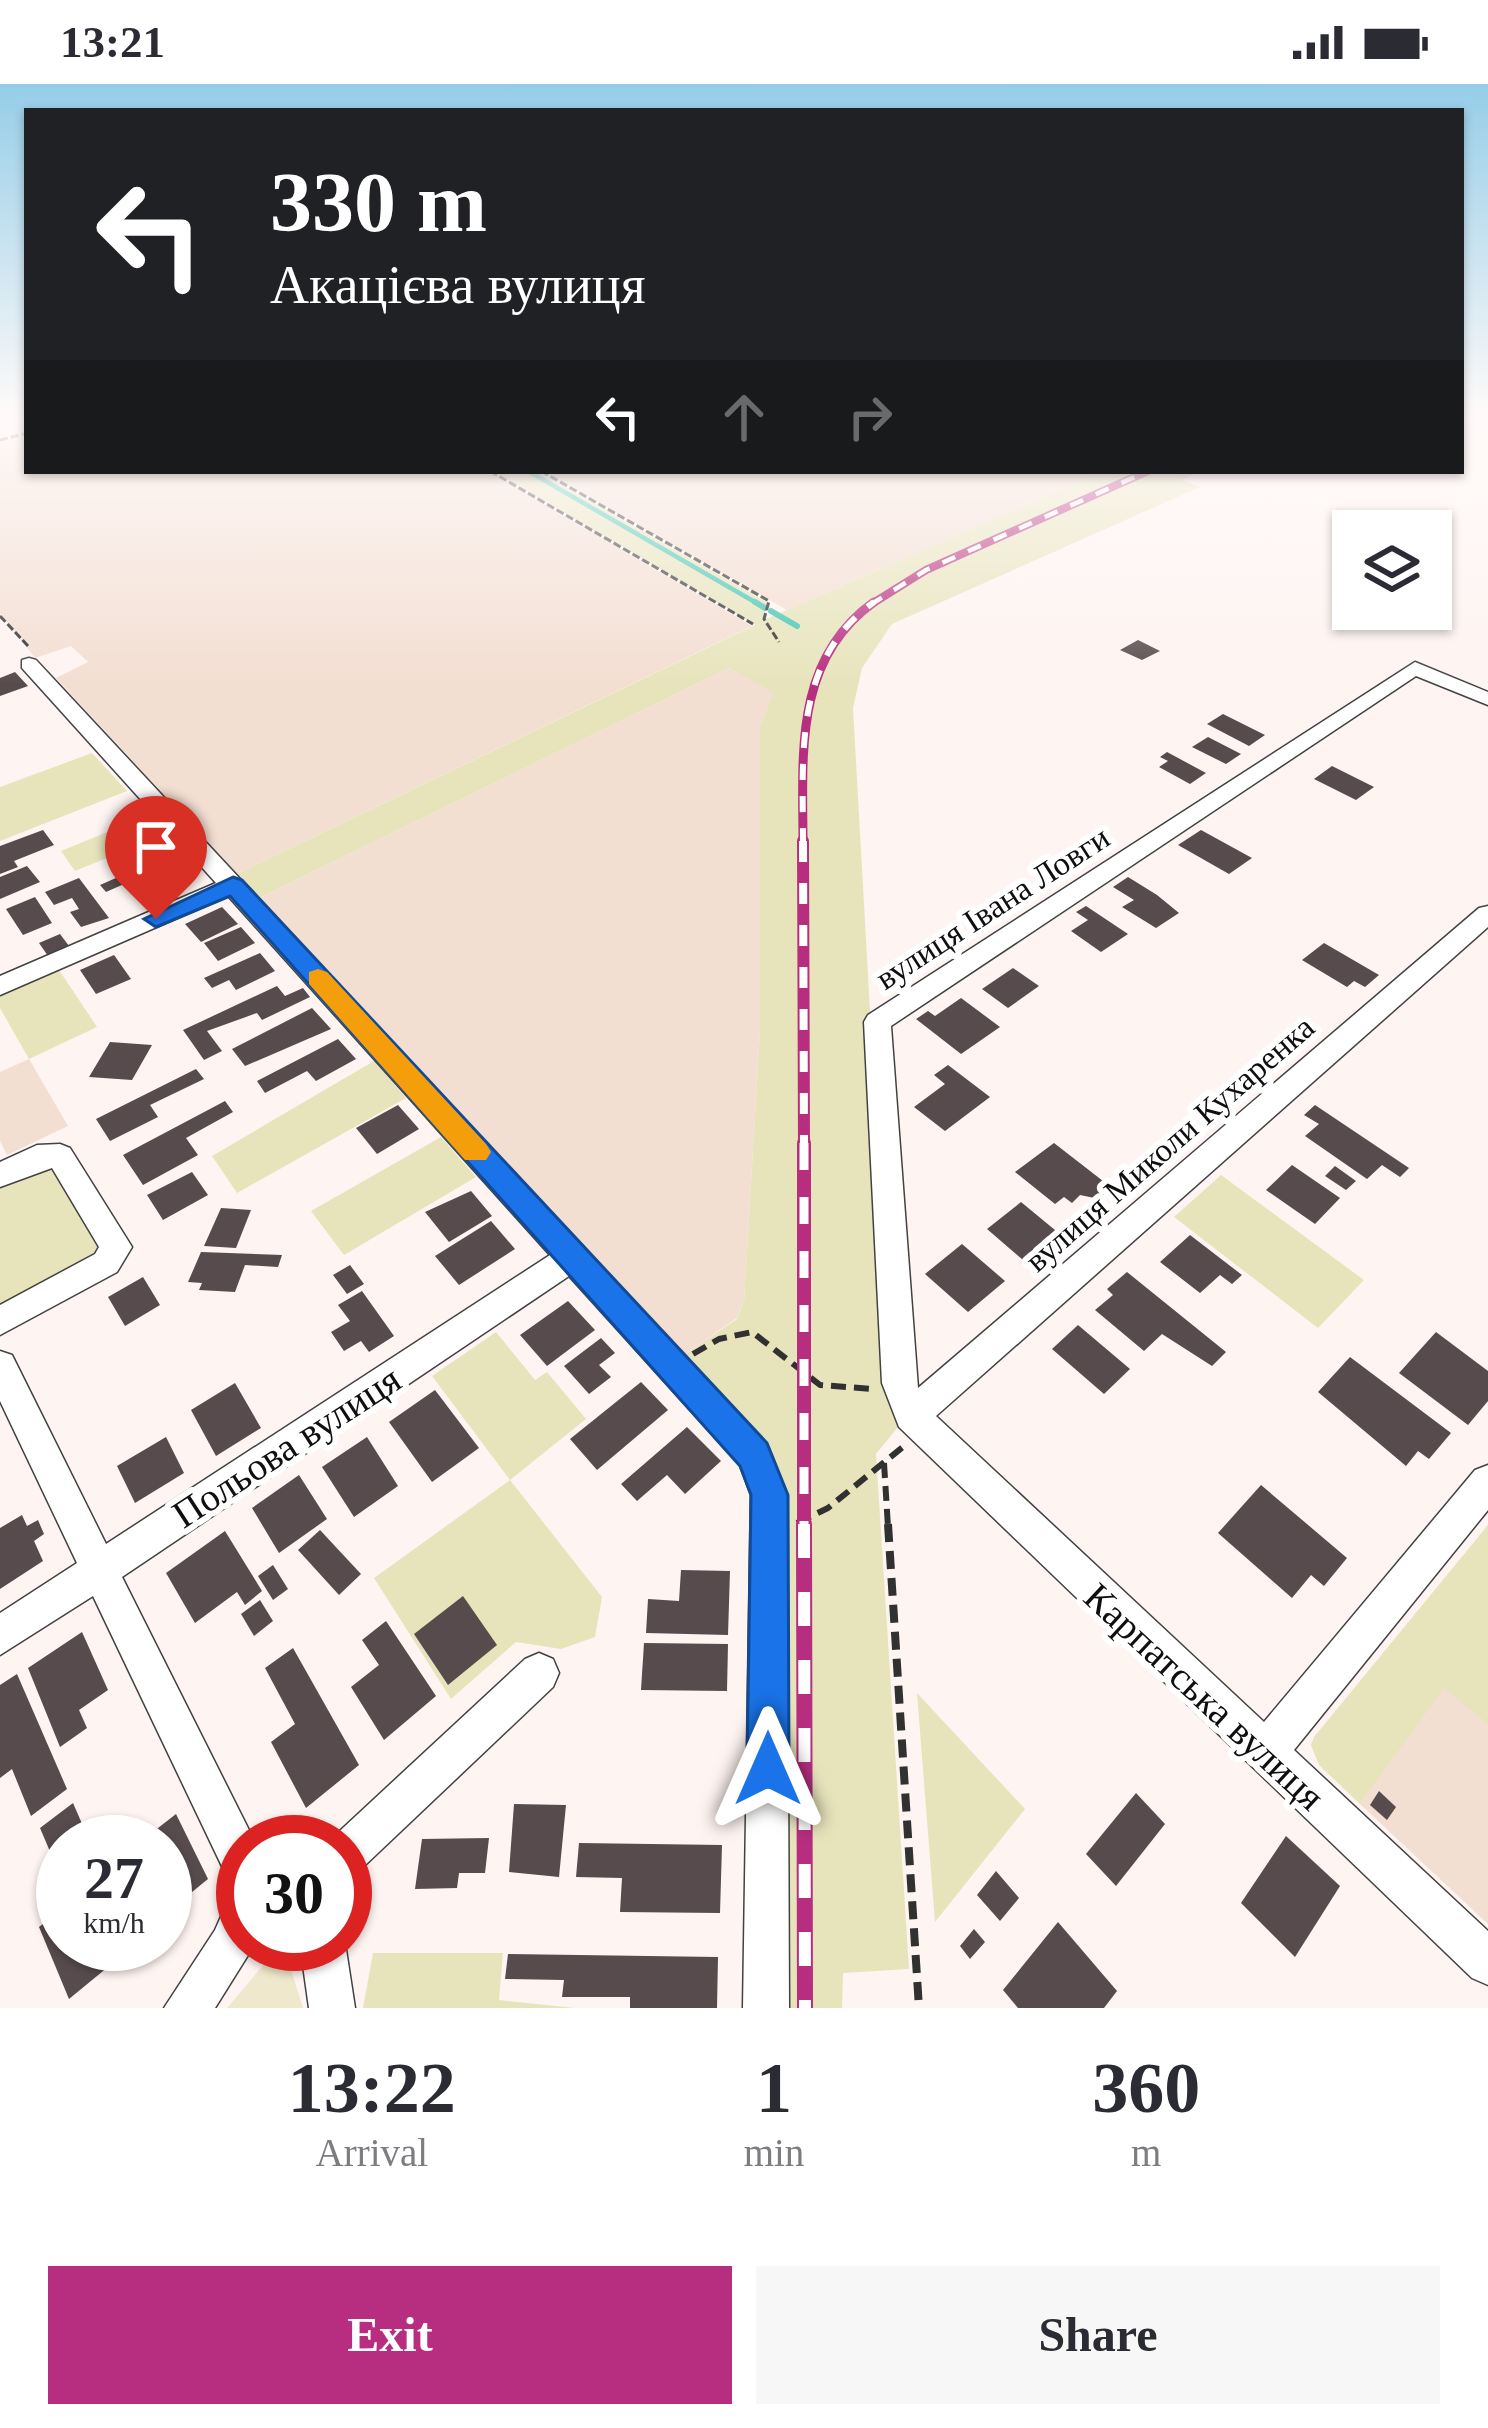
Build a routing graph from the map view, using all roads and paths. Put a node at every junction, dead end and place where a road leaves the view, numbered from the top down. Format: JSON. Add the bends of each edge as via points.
{"nodes":[{"id":1,"x":548,"y":505,"type":"edge"},
{"id":2,"x":600,"y":505,"type":"edge"},
{"id":3,"x":0,"y":616,"type":"edge"},
{"id":4,"x":752,"y":624,"type":"dead end"},
{"id":5,"x":779,"y":641,"type":"dead end"},
{"id":6,"x":29,"y":664,"type":"joint"},
{"id":7,"x":1488,"y":699,"type":"edge"},
{"id":8,"x":233,"y":885,"type":"junction"},
{"id":9,"x":1488,"y":914,"type":"edge"},
{"id":10,"x":0,"y":985,"type":"edge"},
{"id":11,"x":0,"y":1175,"type":"edge"},
{"id":12,"x":572,"y":1257,"type":"junction"},
{"id":13,"x":0,"y":1321,"type":"edge"},
{"id":14,"x":0,"y":1366,"type":"edge"},
{"id":15,"x":674,"y":1366,"type":"junction"},
{"id":16,"x":911,"y":1412,"type":"junction"},
{"id":17,"x":884,"y":1463,"type":"junction"},
{"id":18,"x":1488,"y":1482,"type":"edge"},
{"id":19,"x":769,"y":1531,"type":"junction"},
{"id":20,"x":99,"y":1570,"type":"junction"},
{"id":21,"x":0,"y":1636,"type":"edge"},
{"id":22,"x":539,"y":1673,"type":"dead end"},
{"id":23,"x":1266,"y":1752,"type":"junction"},
{"id":24,"x":219,"y":1815,"type":"edge"},
{"id":25,"x":372,"y":1830,"type":"edge"},
{"id":26,"x":1488,"y":1962,"type":"edge"},
{"id":27,"x":216,"y":1967,"type":"edge"},
{"id":28,"x":327,"y":1971,"type":"edge"},
{"id":29,"x":187,"y":2008,"type":"edge"},
{"id":30,"x":332,"y":2008,"type":"edge"},
{"id":31,"x":766,"y":2008,"type":"edge"},
{"id":32,"x":920,"y":2008,"type":"edge"}],
"edges":[{"from":1,"to":4,"type":"path"},
{"from":2,"to":5,"type":"path","via":[[769,601],[764,619]]},
{"from":3,"to":6,"type":"path","via":[[31,650]]},
{"from":6,"to":8,"type":"street"},
{"from":7,"to":16,"type":"street","name":"вулиця Івана Ловги","via":[[1415,668],[877,1022]]},
{"from":8,"to":10,"type":"street"},
{"from":8,"to":12,"type":"street"},
{"from":9,"to":16,"type":"street","name":"вулиця Миколи Кухаренка"},
{"from":11,"to":13,"type":"street","via":[[60,1156],[116,1247],[106,1262]]},
{"from":12,"to":15,"type":"street"},
{"from":12,"to":20,"type":"street","name":"Польова вулиця"},
{"from":14,"to":20,"type":"street"},
{"from":15,"to":16,"type":"path","via":[[716,1339],[748,1331],[778,1344],[824,1387]]},
{"from":15,"to":19,"type":"street","via":[[754,1455],[770,1495]]},
{"from":16,"to":17,"type":"path"},
{"from":16,"to":23,"type":"street","name":"Карпатська вулиця"},
{"from":17,"to":19,"type":"path","via":[[828,1508]]},
{"from":17,"to":32,"type":"path"},
{"from":18,"to":23,"type":"street"},
{"from":19,"to":31,"type":"street"},
{"from":20,"to":21,"type":"street","name":"Польова вулиця"},
{"from":20,"to":24,"type":"street"},
{"from":22,"to":25,"type":"street"},
{"from":23,"to":26,"type":"street","name":"Карпатська вулиця"},
{"from":27,"to":29,"type":"street"},
{"from":28,"to":30,"type":"street"}]}
